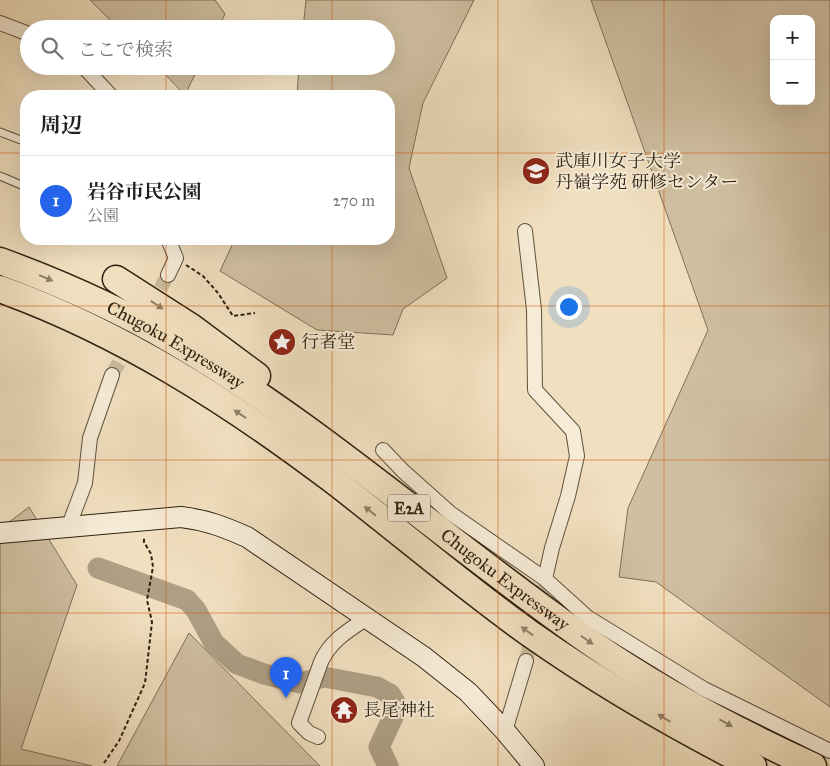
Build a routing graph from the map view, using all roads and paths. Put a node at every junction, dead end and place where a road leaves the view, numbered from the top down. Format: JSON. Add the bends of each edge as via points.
{"nodes":[{"id":1,"x":0,"y":23,"type":"edge"},
{"id":2,"x":20,"y":31,"type":"edge"},
{"id":3,"x":91,"y":75,"type":"edge"},
{"id":4,"x":105,"y":90,"type":"edge"},
{"id":5,"x":0,"y":132,"type":"edge"},
{"id":6,"x":20,"y":140,"type":"edge"},
{"id":7,"x":0,"y":176,"type":"edge"},
{"id":8,"x":20,"y":184,"type":"edge"},
{"id":9,"x":525,"y":231,"type":"dead end"},
{"id":10,"x":171,"y":245,"type":"edge"},
{"id":11,"x":176,"y":258,"type":"junction"},
{"id":12,"x":0,"y":261,"type":"edge"},
{"id":13,"x":168,"y":275,"type":"tunnel mouth"},
{"id":14,"x":116,"y":279,"type":"dead end"},
{"id":15,"x":0,"y":289,"type":"edge"},
{"id":16,"x":255,"y":313,"type":"dead end"},
{"id":17,"x":112,"y":375,"type":"tunnel mouth"},
{"id":18,"x":383,"y":450,"type":"dead end"},
{"id":19,"x":394,"y":495,"type":"junction"},
{"id":20,"x":143,"y":521,"type":"junction"},
{"id":21,"x":68,"y":528,"type":"junction"},
{"id":22,"x":0,"y":533,"type":"edge"},
{"id":23,"x":545,"y":579,"type":"junction"},
{"id":24,"x":367,"y":618,"type":"junction"},
{"id":25,"x":526,"y":661,"type":"tunnel mouth"},
{"id":26,"x":505,"y":731,"type":"junction"},
{"id":27,"x":318,"y":737,"type":"dead end"},
{"id":28,"x":830,"y":751,"type":"edge"},
{"id":29,"x":104,"y":763,"type":"dead end"},
{"id":30,"x":534,"y":766,"type":"edge"},
{"id":31,"x":753,"y":766,"type":"edge"},
{"id":32,"x":813,"y":766,"type":"edge"}],
"edges":[{"from":1,"to":2,"type":"street"},
{"from":3,"to":4,"type":"street"},
{"from":5,"to":6,"type":"lane"},
{"from":7,"to":8,"type":"lane"},
{"from":9,"to":23,"type":"street","via":[[534,310],[536,390],[573,431],[577,456]]},
{"from":10,"to":11,"type":"street"},
{"from":11,"to":13,"type":"street"},
{"from":11,"to":16,"type":"path","via":[[203,276],[234,316]]},
{"from":12,"to":19,"type":"highway","name":"Chugoku Expressway","number":"E2A","one_way":true,"via":[[81,293],[174,341],[262,398]]},
{"from":14,"to":19,"type":"highway","one_way":true,"via":[[226,351]]},
{"from":31,"to":15,"type":"highway","name":"Chugoku Expressway","number":"E2A","one_way":true,"via":[[678,726],[568,659],[488,602],[333,481],[206,391],[83,323]]},
{"from":17,"to":21,"type":"street","via":[[90,438],[86,484]]},
{"from":18,"to":23,"type":"street","via":[[450,513]]},
{"from":19,"to":32,"type":"highway","name":"Chugoku Expressway","number":"E2A","one_way":true,"via":[[504,581],[600,649],[706,712]]},
{"from":20,"to":21,"type":"street"},
{"from":20,"to":24,"type":"street","via":[[181,517],[204,520],[247,537]]},
{"from":20,"to":29,"type":"path","via":[[144,542],[151,554],[153,567],[147,600],[152,622],[145,683],[119,741]]},
{"from":21,"to":22,"type":"street"},
{"from":23,"to":28,"type":"street","via":[[587,617],[704,689]]},
{"from":24,"to":26,"type":"street","via":[[468,692]]},
{"from":24,"to":27,"type":"street","via":[[334,641],[324,653],[299,723]]},
{"from":25,"to":26,"type":"street"},
{"from":26,"to":30,"type":"street"}]}
